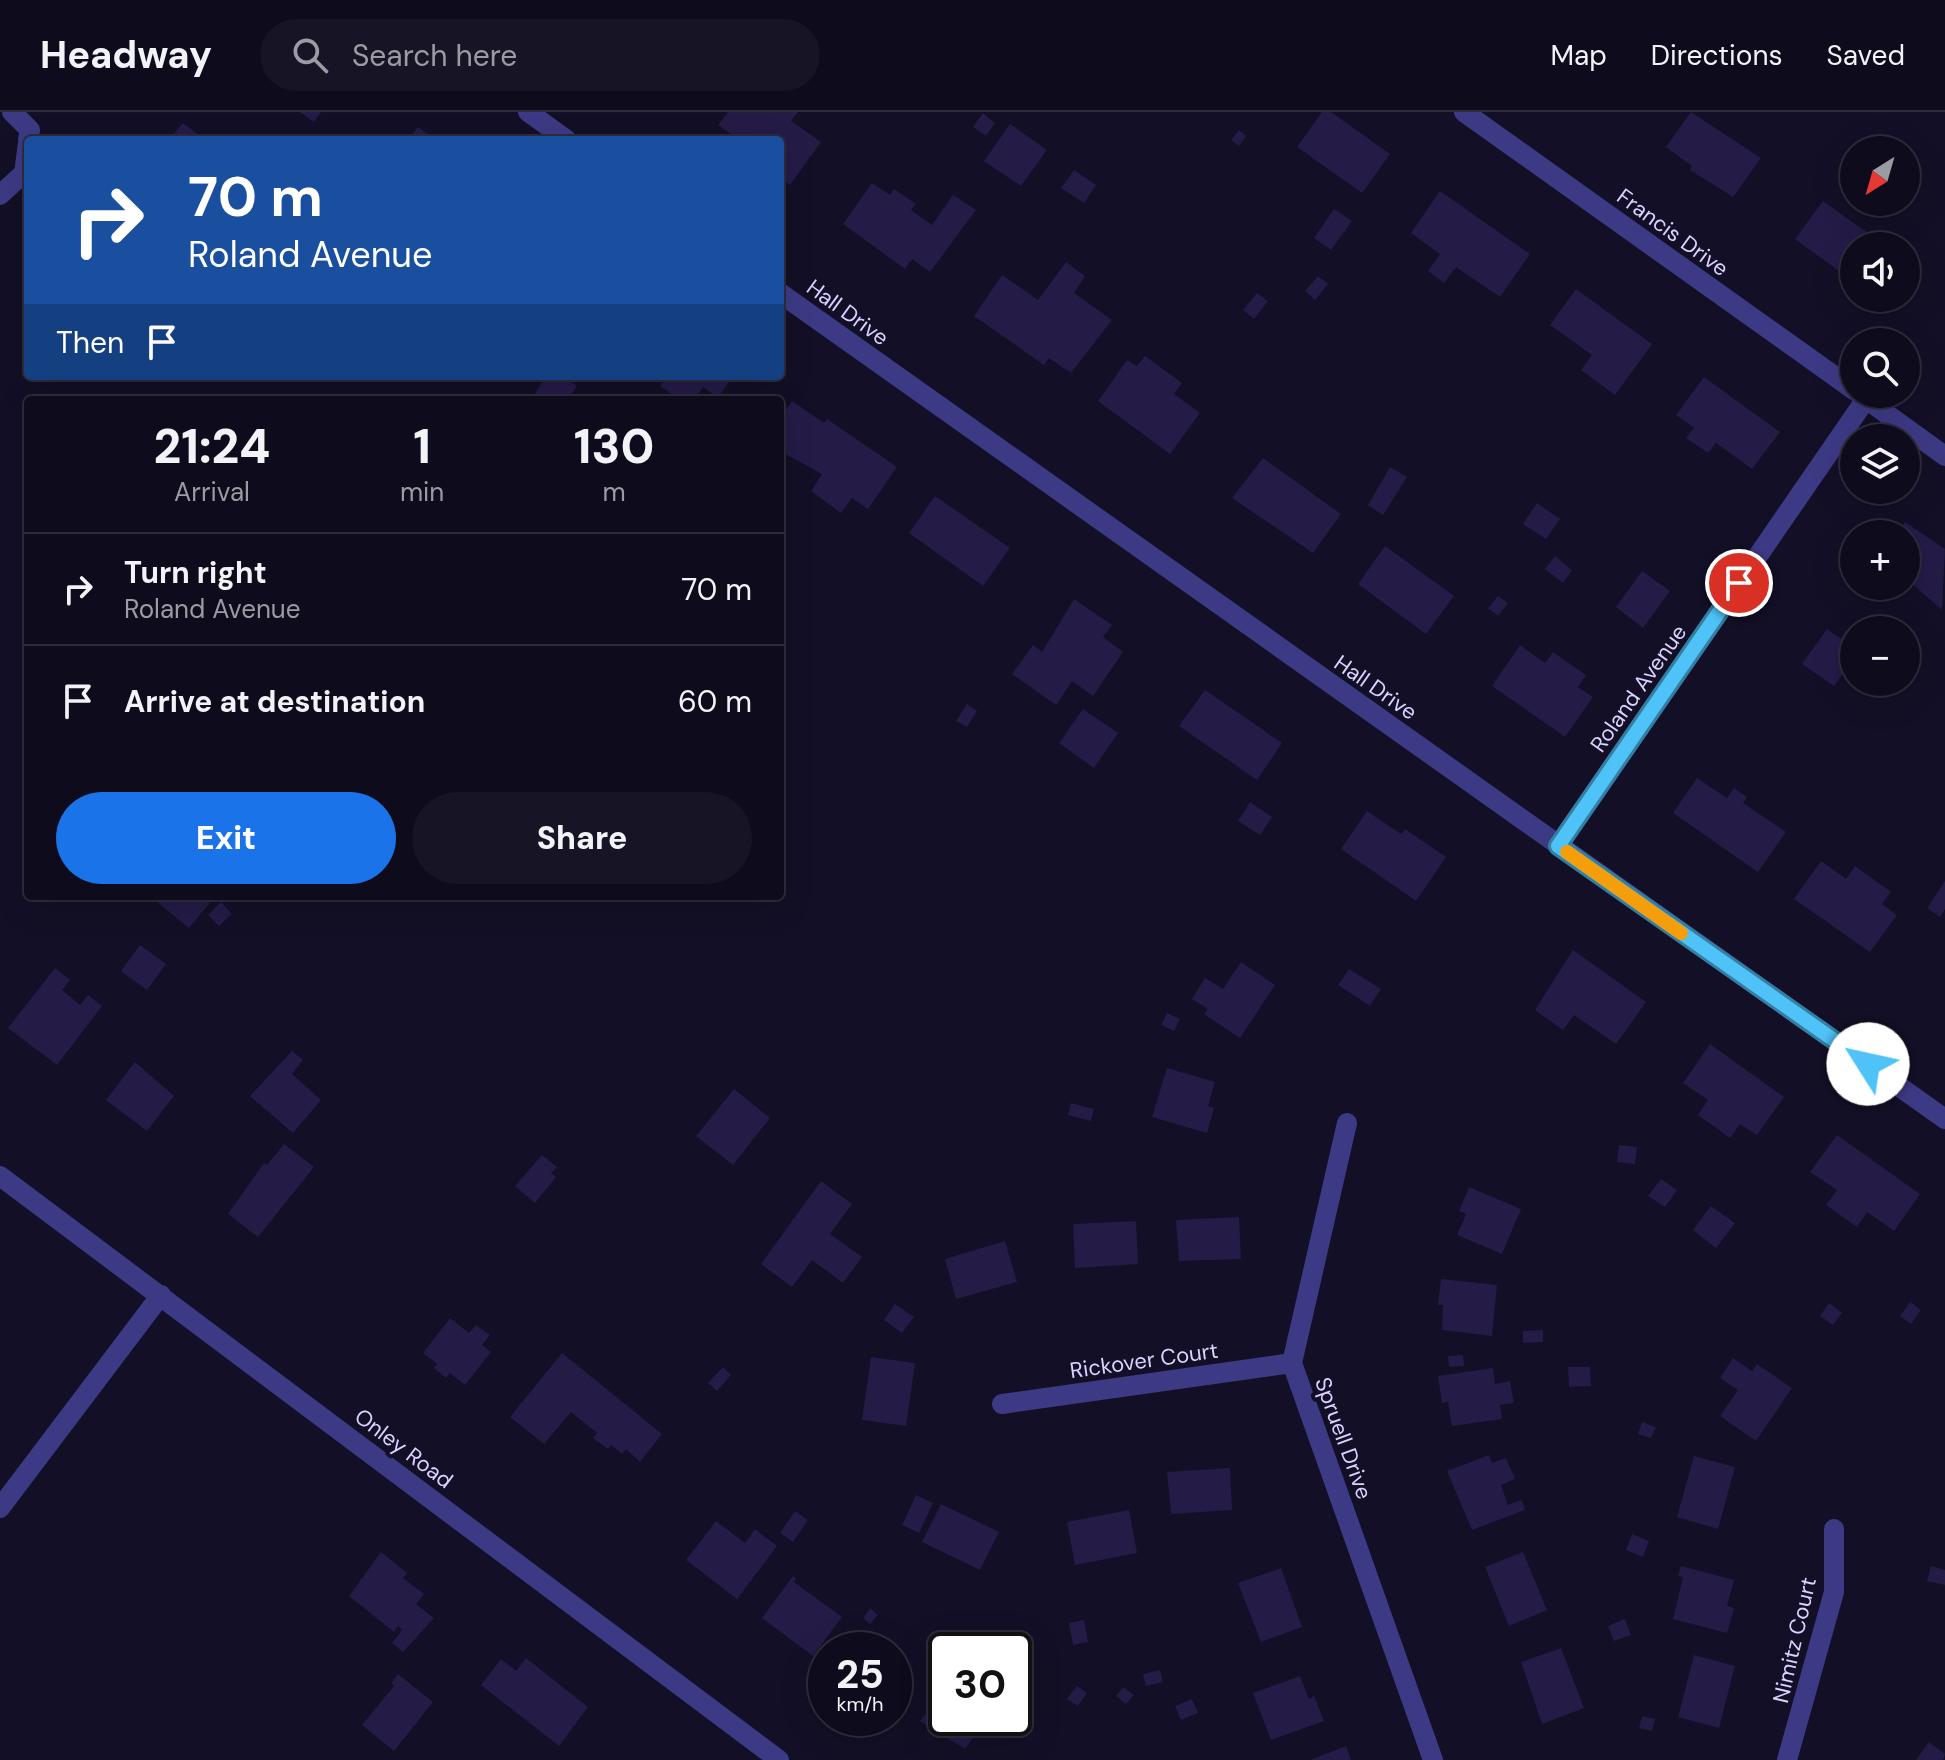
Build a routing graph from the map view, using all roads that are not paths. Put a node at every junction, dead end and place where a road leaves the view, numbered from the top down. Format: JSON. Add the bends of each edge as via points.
{"nodes":[{"id":1,"x":12,"y":112,"type":"edge"},
{"id":2,"x":528,"y":112,"type":"edge"},
{"id":3,"x":1464,"y":112,"type":"edge"},
{"id":4,"x":29,"y":136,"type":"edge"},
{"id":5,"x":561,"y":136,"type":"edge"},
{"id":6,"x":24,"y":173,"type":"edge"},
{"id":7,"x":0,"y":195,"type":"edge"},
{"id":8,"x":784,"y":296,"type":"edge"},
{"id":9,"x":1840,"y":380,"type":"edge"},
{"id":10,"x":1851,"y":408,"type":"edge"},
{"id":11,"x":1879,"y":408,"type":"edge"},
{"id":12,"x":1945,"y":456,"type":"edge"},
{"id":13,"x":1558,"y":846,"type":"junction"},
{"id":14,"x":1945,"y":1119,"type":"edge"},
{"id":15,"x":1347,"y":1123,"type":"dead end"},
{"id":16,"x":0,"y":1176,"type":"edge"},
{"id":17,"x":161,"y":1295,"type":"junction"},
{"id":18,"x":1292,"y":1363,"type":"junction"},
{"id":19,"x":1002,"y":1404,"type":"dead end"},
{"id":20,"x":0,"y":1508,"type":"edge"},
{"id":21,"x":1834,"y":1529,"type":"dead end"},
{"id":22,"x":779,"y":1760,"type":"edge"},
{"id":23,"x":1433,"y":1760,"type":"edge"},
{"id":24,"x":1787,"y":1760,"type":"edge"}],
"edges":[{"from":1,"to":4,"type":"street","via":[[30,130]]},
{"from":2,"to":5,"type":"street"},
{"from":3,"to":9,"type":"street","name":"Francis Drive"},
{"from":6,"to":7,"type":"street"},
{"from":8,"to":13,"type":"street","name":"Hall Drive"},
{"from":10,"to":13,"type":"street","name":"Roland Avenue"},
{"from":11,"to":12,"type":"street","name":"Francis Drive"},
{"from":13,"to":14,"type":"street","name":"Hall Drive"},
{"from":15,"to":18,"type":"street","name":"Spruell Drive"},
{"from":16,"to":17,"type":"street","name":"Onley Road"},
{"from":17,"to":20,"type":"street"},
{"from":17,"to":22,"type":"street","name":"Onley Road"},
{"from":18,"to":19,"type":"street","name":"Rickover Court"},
{"from":18,"to":23,"type":"street","name":"Spruell Drive"},
{"from":21,"to":24,"type":"street","name":"Nimitz Court","via":[[1834,1592]]}]}
